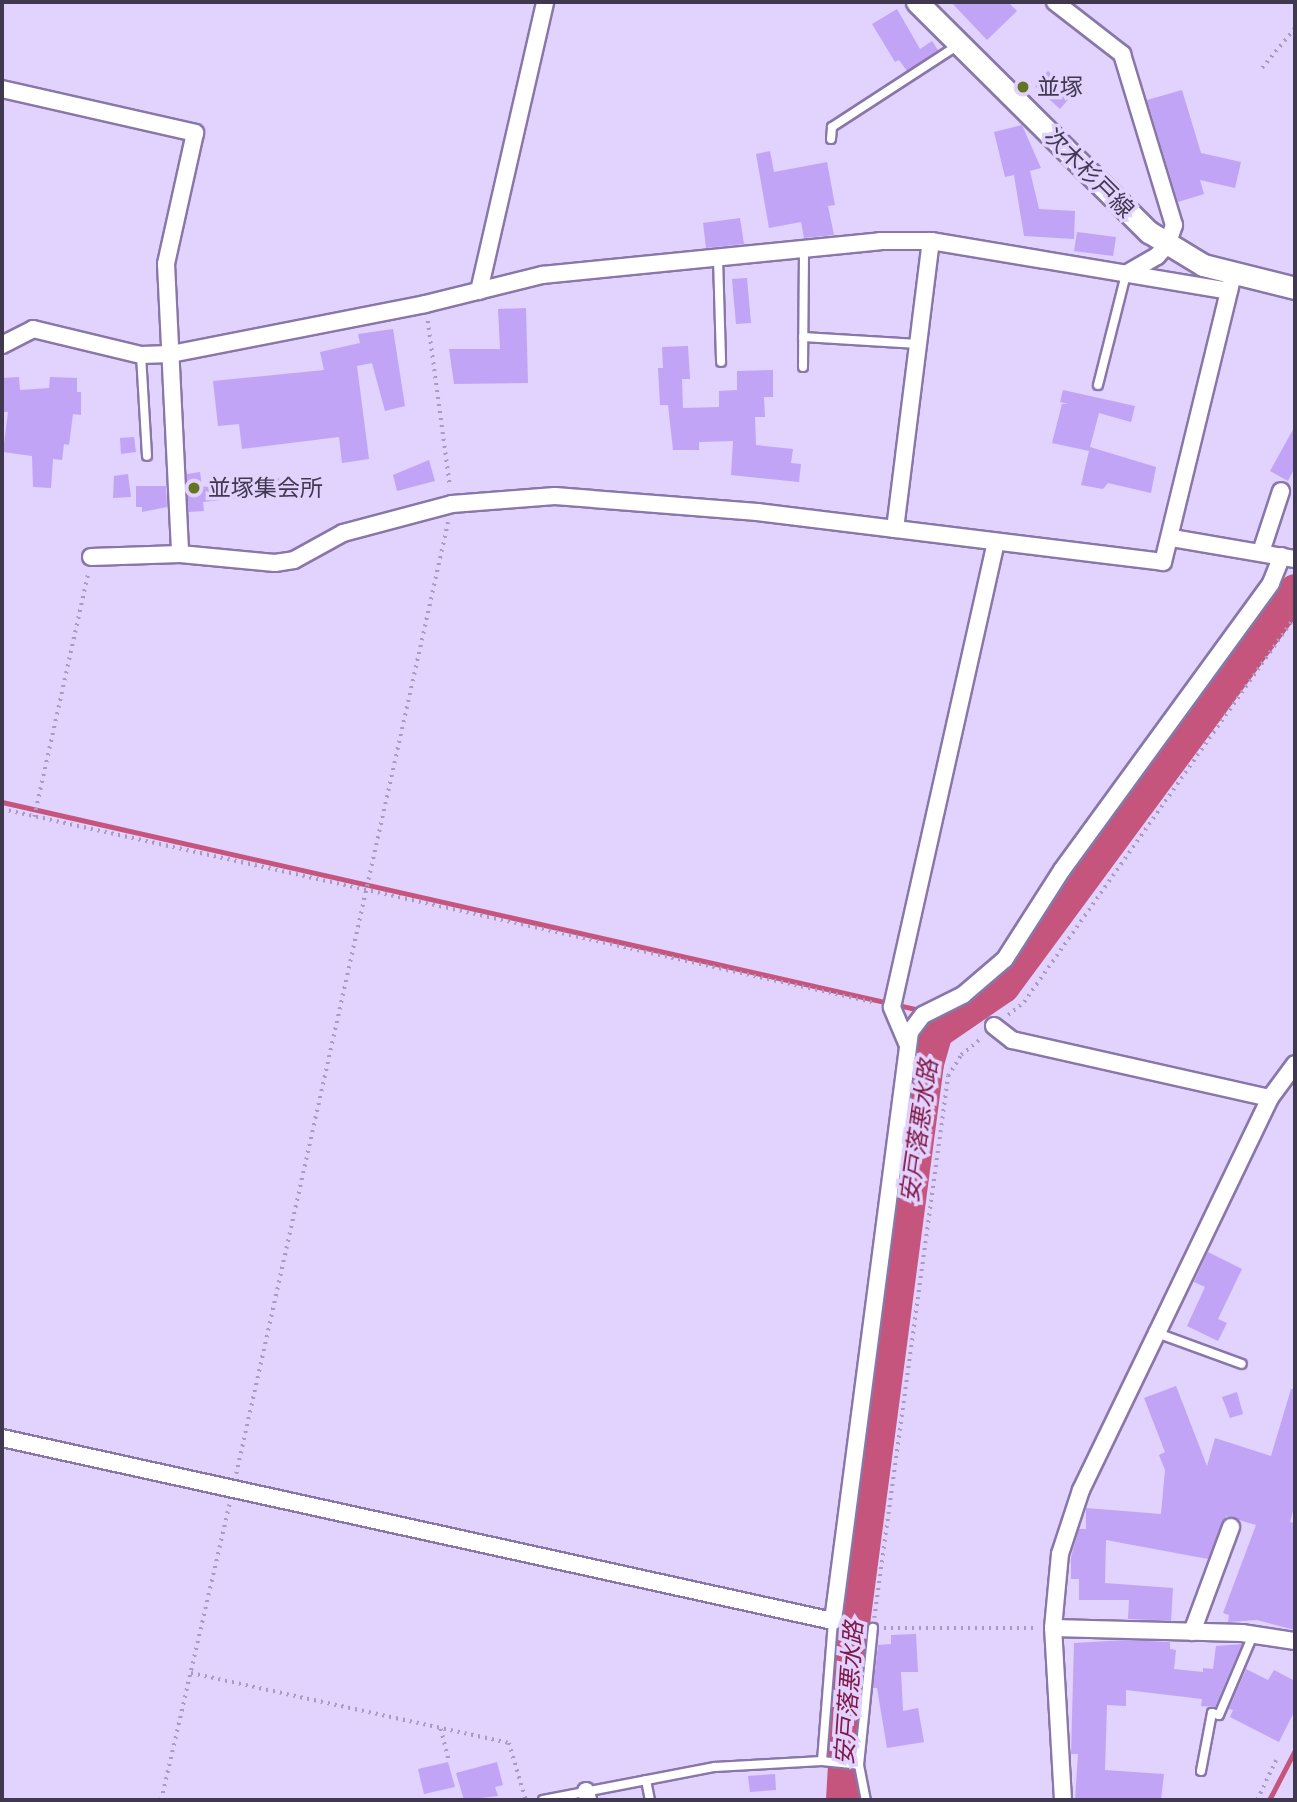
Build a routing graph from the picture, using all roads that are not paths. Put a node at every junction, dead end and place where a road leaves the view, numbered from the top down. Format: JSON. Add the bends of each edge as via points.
{"nodes":[{"id":1,"x":545,"y":2,"type":"edge"},
{"id":2,"x":917,"y":2,"type":"edge"},
{"id":3,"x":1055,"y":2,"type":"edge"},
{"id":4,"x":960,"y":44,"type":"junction"},
{"id":5,"x":2,"y":89,"type":"edge"},
{"id":6,"x":831,"y":139,"type":"dead end"},
{"id":7,"x":931,"y":241,"type":"junction"},
{"id":8,"x":1167,"y":245,"type":"junction"},
{"id":9,"x":804,"y":250,"type":"junction"},
{"id":10,"x":719,"y":258,"type":"junction"},
{"id":11,"x":1126,"y":274,"type":"junction"},
{"id":12,"x":1231,"y":283,"type":"junction"},
{"id":13,"x":1295,"y":288,"type":"edge"},
{"id":14,"x":479,"y":291,"type":"junction"},
{"id":15,"x":803,"y":337,"type":"junction"},
{"id":16,"x":918,"y":344,"type":"junction"},
{"id":17,"x":2,"y":345,"type":"edge"},
{"id":18,"x":171,"y":354,"type":"junction"},
{"id":19,"x":141,"y":355,"type":"junction"},
{"id":20,"x":721,"y":362,"type":"dead end"},
{"id":21,"x":803,"y":367,"type":"dead end"},
{"id":22,"x":1098,"y":386,"type":"dead end"},
{"id":23,"x":147,"y":456,"type":"dead end"},
{"id":24,"x":1281,"y":491,"type":"dead end"},
{"id":25,"x":895,"y":529,"type":"junction"},
{"id":26,"x":1172,"y":538,"type":"junction"},
{"id":27,"x":996,"y":542,"type":"junction"},
{"id":28,"x":1261,"y":552,"type":"junction"},
{"id":29,"x":180,"y":554,"type":"junction"},
{"id":30,"x":91,"y":557,"type":"road end"},
{"id":31,"x":1290,"y":557,"type":"edge"},
{"id":32,"x":995,"y":1026,"type":"road end"},
{"id":33,"x":906,"y":1043,"type":"junction"},
{"id":34,"x":1295,"y":1064,"type":"edge"},
{"id":35,"x":1270,"y":1098,"type":"junction"},
{"id":36,"x":1157,"y":1333,"type":"junction"},
{"id":37,"x":1242,"y":1364,"type":"dead end"},
{"id":38,"x":2,"y":1438,"type":"edge"},
{"id":39,"x":1231,"y":1527,"type":"dead end"},
{"id":40,"x":833,"y":1621,"type":"junction"},
{"id":41,"x":873,"y":1628,"type":"road end"},
{"id":42,"x":1054,"y":1628,"type":"junction"},
{"id":43,"x":1192,"y":1632,"type":"junction"},
{"id":44,"x":1253,"y":1635,"type":"junction"},
{"id":45,"x":1295,"y":1641,"type":"edge"},
{"id":46,"x":822,"y":1760,"type":"junction"},
{"id":47,"x":856,"y":1764,"type":"junction"},
{"id":48,"x":1201,"y":1771,"type":"dead end"},
{"id":49,"x":646,"y":1780,"type":"junction"},
{"id":50,"x":587,"y":1796,"type":"edge"},
{"id":51,"x":543,"y":1800,"type":"edge"},
{"id":52,"x":650,"y":1800,"type":"edge"},
{"id":53,"x":866,"y":1800,"type":"edge"},
{"id":54,"x":1063,"y":1800,"type":"edge"}],
"edges":[{"from":1,"to":14,"type":"street"},
{"from":2,"to":4,"type":"main road","name":"次木杉戸線"},
{"from":3,"to":8,"type":"street","via":[[1122,54],[1174,225]]},
{"from":4,"to":6,"type":"lane","via":[[832,127]]},
{"from":4,"to":8,"type":"main road","name":"次木杉戸線","via":[[1132,217]]},
{"from":5,"to":18,"type":"street","via":[[195,133],[166,264]]},
{"from":7,"to":9,"type":"street","via":[[880,241]]},
{"from":7,"to":11,"type":"street"},
{"from":7,"to":16,"type":"street"},
{"from":8,"to":11,"type":"street"},
{"from":8,"to":12,"type":"main road","name":"次木杉戸線"},
{"from":9,"to":10,"type":"street"},
{"from":9,"to":15,"type":"lane"},
{"from":10,"to":14,"type":"street","via":[[542,275]]},
{"from":10,"to":20,"type":"lane"},
{"from":11,"to":12,"type":"street"},
{"from":11,"to":22,"type":"lane"},
{"from":12,"to":13,"type":"main road","name":"次木杉戸線"},
{"from":12,"to":26,"type":"street"},
{"from":14,"to":18,"type":"street"},
{"from":15,"to":16,"type":"lane"},
{"from":15,"to":21,"type":"lane"},
{"from":16,"to":25,"type":"street"},
{"from":17,"to":19,"type":"street","via":[[33,329]]},
{"from":18,"to":19,"type":"street"},
{"from":18,"to":29,"type":"street"},
{"from":19,"to":23,"type":"lane"},
{"from":24,"to":28,"type":"street"},
{"from":25,"to":27,"type":"street"},
{"from":25,"to":29,"type":"street","via":[[757,512],[555,496],[452,503],[343,533],[294,559],[275,563]]},
{"from":26,"to":27,"type":"street","via":[[1163,562]]},
{"from":26,"to":28,"type":"street"},
{"from":27,"to":33,"type":"street","via":[[892,1007]]},
{"from":28,"to":31,"type":"street"},
{"from":29,"to":30,"type":"street"},
{"from":31,"to":33,"type":"street","via":[[1062,870],[1005,959],[963,995],[923,1015]]},
{"from":32,"to":35,"type":"street","via":[[1012,1040]]},
{"from":33,"to":40,"type":"street"},
{"from":34,"to":35,"type":"street"},
{"from":35,"to":36,"type":"street"},
{"from":36,"to":37,"type":"lane"},
{"from":36,"to":42,"type":"street","via":[[1082,1490],[1060,1554]]},
{"from":38,"to":40,"type":"street"},
{"from":39,"to":43,"type":"street"},
{"from":40,"to":46,"type":"lane"},
{"from":41,"to":47,"type":"lane"},
{"from":42,"to":43,"type":"street"},
{"from":42,"to":54,"type":"street"},
{"from":43,"to":44,"type":"street"},
{"from":44,"to":45,"type":"street"},
{"from":44,"to":48,"type":"lane","via":[[1219,1715],[1212,1713]]},
{"from":46,"to":47,"type":"lane"},
{"from":46,"to":49,"type":"lane","via":[[715,1766]]},
{"from":47,"to":53,"type":"lane"},
{"from":49,"to":50,"type":"lane"},
{"from":49,"to":52,"type":"lane"},
{"from":50,"to":51,"type":"lane"}]}
